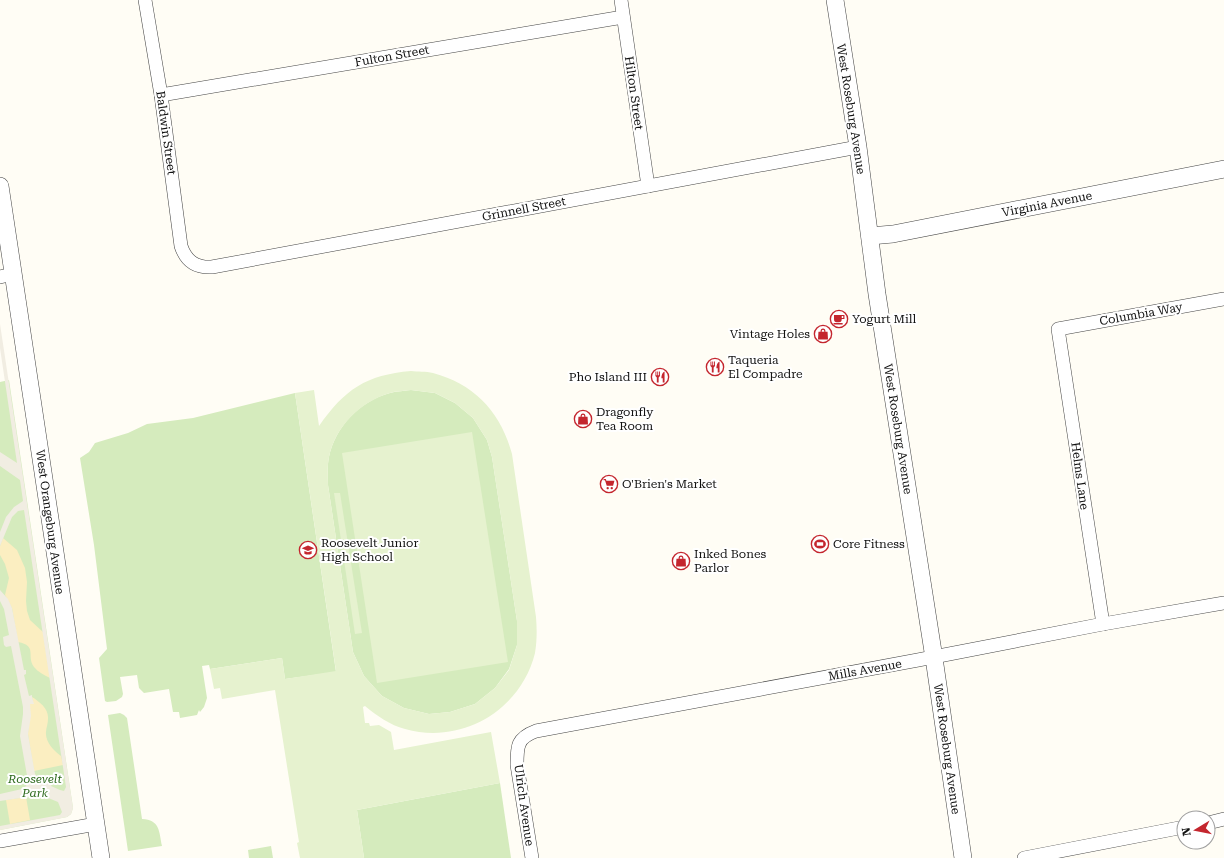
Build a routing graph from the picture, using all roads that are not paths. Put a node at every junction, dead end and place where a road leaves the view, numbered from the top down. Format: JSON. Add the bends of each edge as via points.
{"nodes":[{"id":1,"x":146,"y":0,"type":"edge"},
{"id":2,"x":621,"y":0,"type":"edge"},
{"id":3,"x":835,"y":0,"type":"edge"},
{"id":4,"x":623,"y":17,"type":"junction"},
{"id":5,"x":161,"y":95,"type":"junction"},
{"id":6,"x":858,"y":147,"type":"junction"},
{"id":7,"x":1224,"y":169,"type":"edge"},
{"id":8,"x":0,"y":186,"type":"edge"},
{"id":9,"x":648,"y":186,"type":"junction"},
{"id":10,"x":870,"y":236,"type":"junction"},
{"id":11,"x":192,"y":263,"type":"joint"},
{"id":12,"x":6,"y":275,"type":"edge"},
{"id":13,"x":1223,"y":303,"type":"edge"},
{"id":14,"x":1058,"y":329,"type":"joint"},
{"id":15,"x":1224,"y":603,"type":"edge"},
{"id":16,"x":1103,"y":624,"type":"junction"},
{"id":17,"x":934,"y":658,"type":"junction"},
{"id":18,"x":517,"y":752,"type":"joint"},
{"id":19,"x":96,"y":824,"type":"junction"},
{"id":20,"x":1176,"y":829,"type":"edge"},
{"id":21,"x":0,"y":841,"type":"edge"},
{"id":22,"x":101,"y":858,"type":"edge"},
{"id":23,"x":532,"y":858,"type":"edge"},
{"id":24,"x":963,"y":858,"type":"edge"},
{"id":25,"x":1024,"y":858,"type":"edge"}],
"edges":[{"from":1,"to":5,"type":"street","name":"Baldwin Street"},
{"from":2,"to":4,"type":"street","name":"Hilton Street"},
{"from":3,"to":6,"type":"street","name":"West Roseburg Avenue"},
{"from":4,"to":5,"type":"street","name":"Fulton Street"},
{"from":4,"to":9,"type":"street","name":"Hilton Street"},
{"from":5,"to":11,"type":"street","name":"Baldwin Street","via":[[181,246],[183,253]]},
{"from":6,"to":9,"type":"street","name":"Grinnell Street"},
{"from":6,"to":10,"type":"street","name":"West Roseburg Avenue"},
{"from":7,"to":10,"type":"street","name":"Virginia Avenue","via":[[893,234]]},
{"from":8,"to":12,"type":"street","name":"West Orangeburg Avenue"},
{"from":9,"to":11,"type":"street","name":"Grinnell Street","via":[[212,267]]},
{"from":10,"to":17,"type":"street","name":"West Roseburg Avenue"},
{"from":12,"to":19,"type":"street","name":"West Orangeburg Avenue"},
{"from":13,"to":14,"type":"street","name":"Columbia Way"},
{"from":14,"to":16,"type":"street","name":"Helms Lane"},
{"from":15,"to":16,"type":"street","name":"Mills Avenue"},
{"from":16,"to":17,"type":"street","name":"Mills Avenue"},
{"from":17,"to":18,"type":"street","name":"Mills Avenue","via":[[536,730],[526,734],[519,741]]},
{"from":17,"to":24,"type":"street","name":"West Roseburg Avenue"},
{"from":18,"to":23,"type":"street","name":"Ulrich Avenue"},
{"from":19,"to":21,"type":"street"},
{"from":19,"to":22,"type":"street","name":"West Orangeburg Avenue"},
{"from":20,"to":25,"type":"street"}]}
